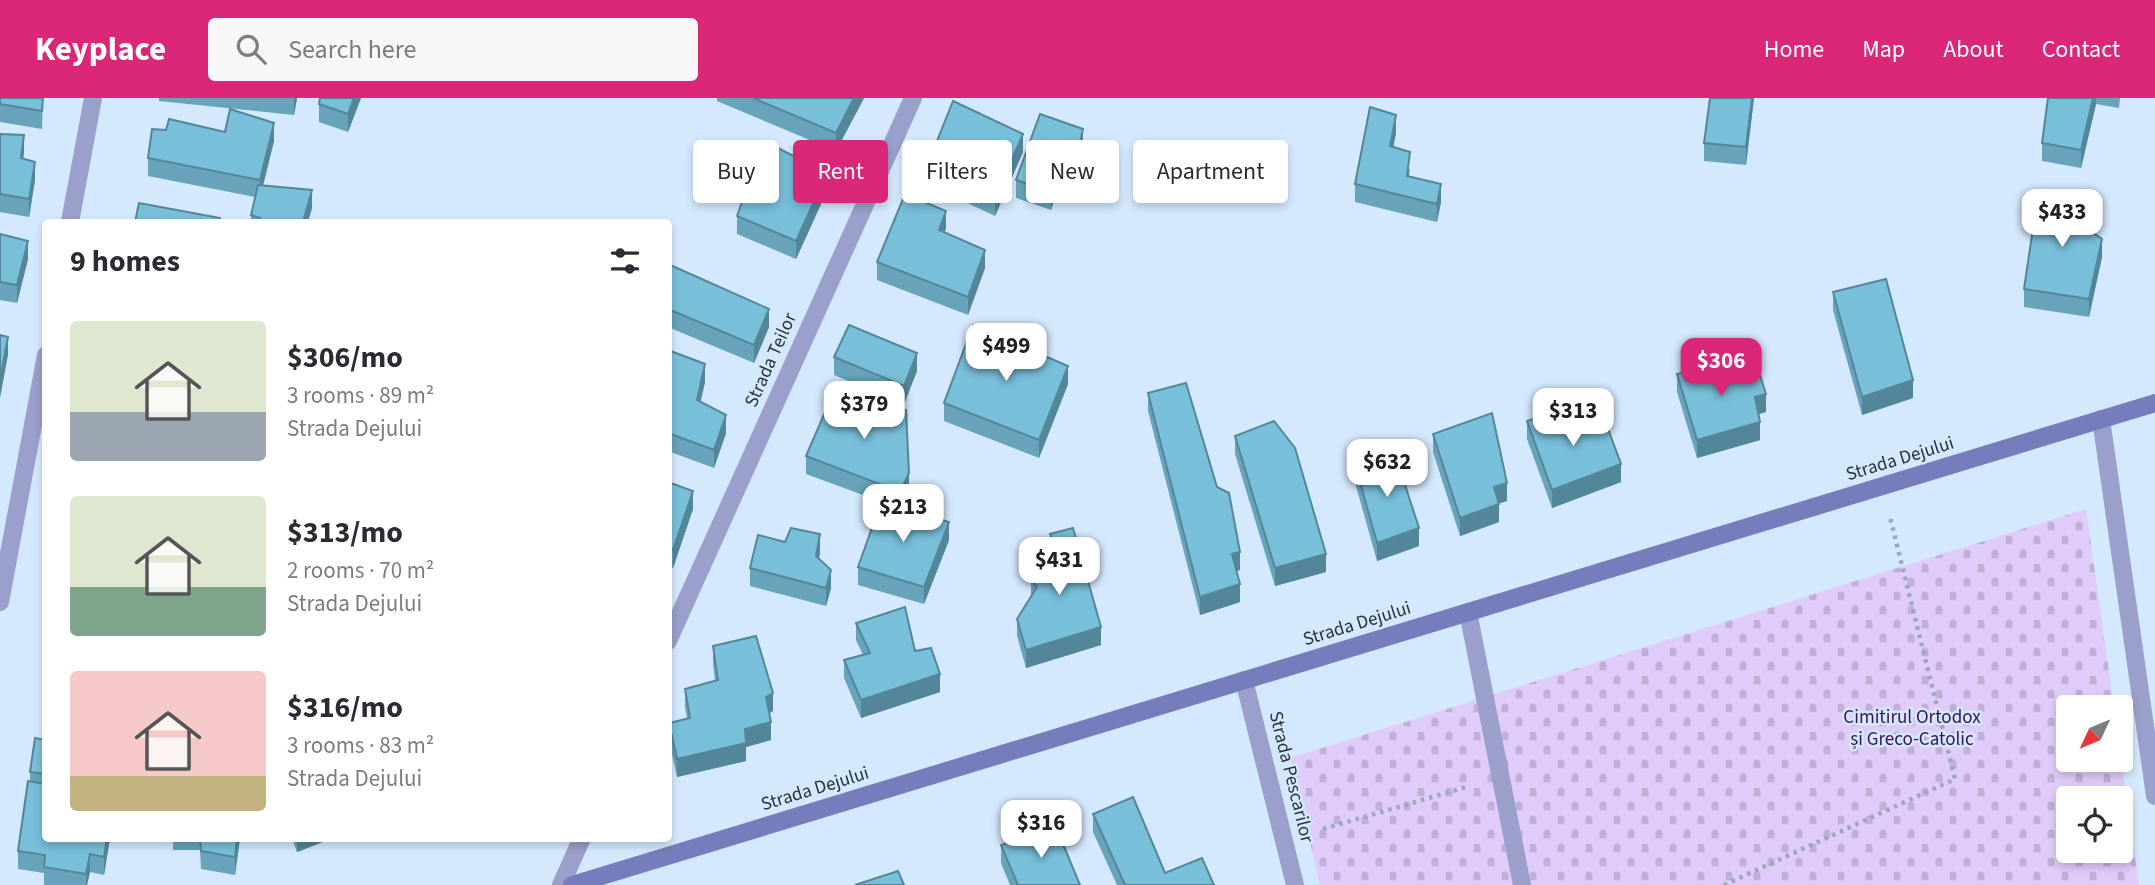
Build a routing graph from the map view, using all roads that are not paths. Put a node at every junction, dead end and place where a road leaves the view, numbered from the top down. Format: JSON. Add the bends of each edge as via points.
{"nodes":[{"id":1,"x":93,"y":98,"type":"edge"},
{"id":2,"x":913,"y":98,"type":"edge"},
{"id":3,"x":71,"y":219,"type":"edge"},
{"id":4,"x":42,"y":376,"type":"edge"},
{"id":5,"x":2155,"y":403,"type":"edge"},
{"id":6,"x":2101,"y":419,"type":"junction"},
{"id":7,"x":0,"y":602,"type":"edge"},
{"id":8,"x":1468,"y":612,"type":"junction"},
{"id":9,"x":672,"y":632,"type":"edge"},
{"id":10,"x":1244,"y":680,"type":"junction"},
{"id":11,"x":2155,"y":796,"type":"edge"},
{"id":12,"x":580,"y":842,"type":"edge"},
{"id":13,"x":561,"y":885,"type":"edge"},
{"id":14,"x":572,"y":885,"type":"edge"},
{"id":15,"x":1295,"y":885,"type":"edge"},
{"id":16,"x":1522,"y":885,"type":"edge"}],
"edges":[{"from":1,"to":3,"type":"street"},
{"from":2,"to":9,"type":"street","name":"Strada Teilor"},
{"from":4,"to":7,"type":"street"},
{"from":5,"to":6,"type":"main road","name":"Strada Dejului"},
{"from":6,"to":8,"type":"main road","name":"Strada Dejului"},
{"from":6,"to":11,"type":"street"},
{"from":8,"to":10,"type":"main road","name":"Strada Dejului"},
{"from":8,"to":16,"type":"street"},
{"from":10,"to":14,"type":"main road","name":"Strada Dejului"},
{"from":10,"to":15,"type":"street","name":"Strada Pescarilor"},
{"from":12,"to":13,"type":"street"}]}
